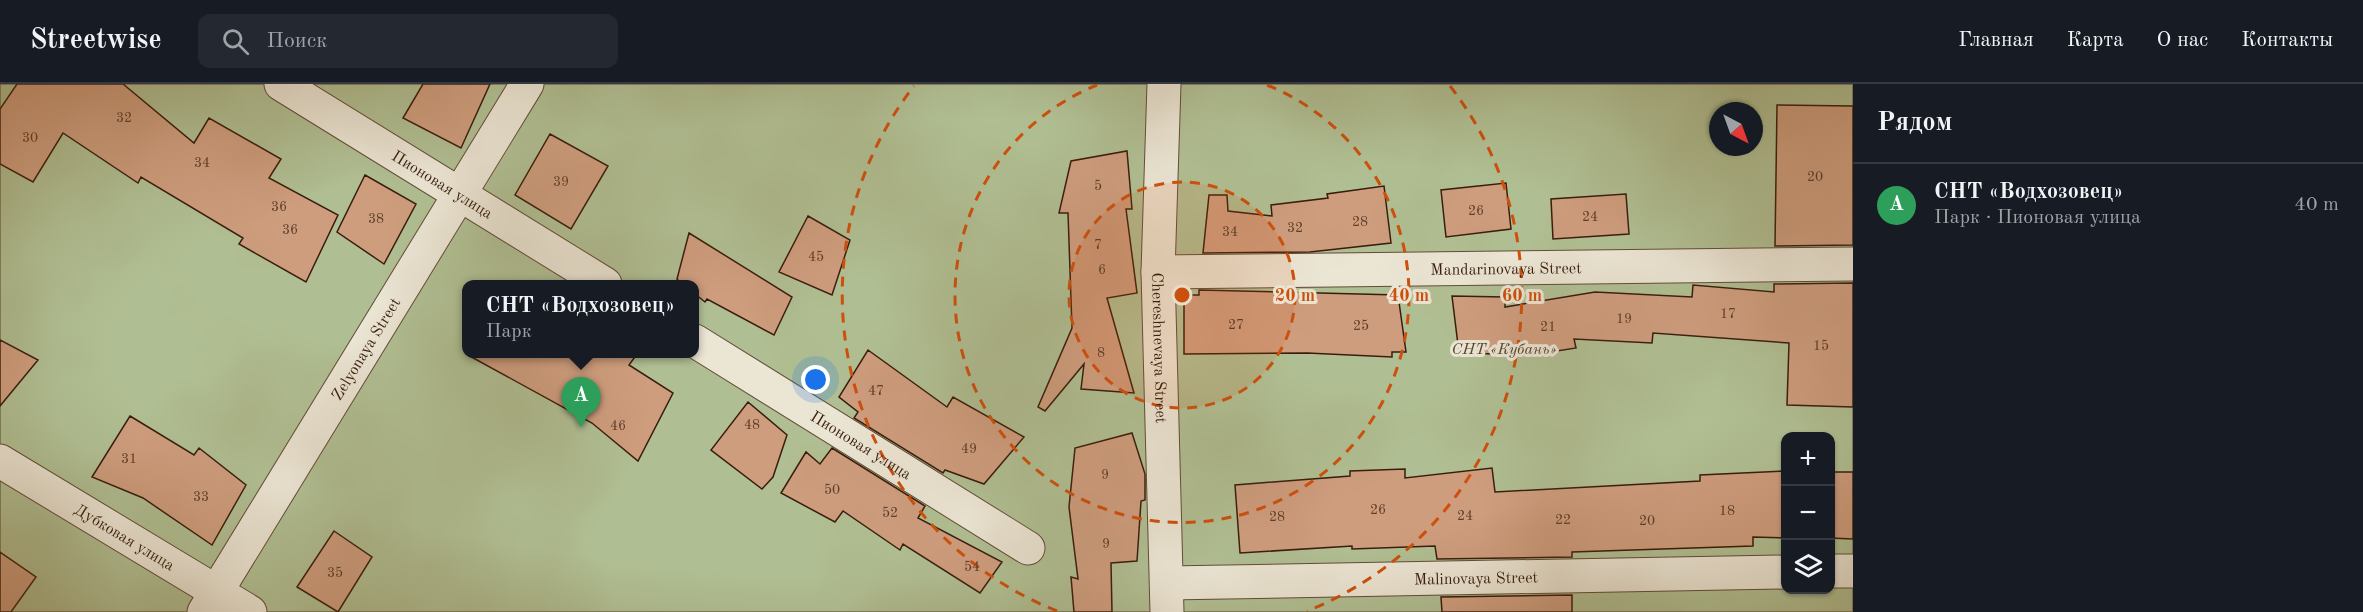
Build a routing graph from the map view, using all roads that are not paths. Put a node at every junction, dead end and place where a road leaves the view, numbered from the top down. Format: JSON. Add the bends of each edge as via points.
{"nodes":[{"id":1,"x":281,"y":84,"type":"edge"},
{"id":2,"x":527,"y":84,"type":"edge"},
{"id":3,"x":1164,"y":84,"type":"edge"},
{"id":4,"x":461,"y":195,"type":"junction"},
{"id":5,"x":1853,"y":264,"type":"edge"},
{"id":6,"x":1158,"y":272,"type":"junction"},
{"id":7,"x":597,"y":280,"type":"edge"},
{"id":8,"x":699,"y":343,"type":"edge"},
{"id":9,"x":0,"y":461,"type":"edge"},
{"id":10,"x":1028,"y":548,"type":"dead end"},
{"id":11,"x":1853,"y":570,"type":"edge"},
{"id":12,"x":1835,"y":571,"type":"edge"},
{"id":13,"x":1781,"y":572,"type":"edge"},
{"id":14,"x":1167,"y":597,"type":"edge"},
{"id":15,"x":210,"y":602,"type":"edge"},
{"id":16,"x":250,"y":612,"type":"edge"}],
"edges":[{"from":1,"to":4,"type":"street","name":"Пионовая улица"},
{"from":2,"to":4,"type":"street","name":"Zelyonaya Street"},
{"from":3,"to":6,"type":"street","name":"Chereshnevaya Street"},
{"from":4,"to":7,"type":"street","name":"Пионовая улица"},
{"from":4,"to":15,"type":"street","name":"Zelyonaya Street"},
{"from":5,"to":6,"type":"street","name":"Mandarinovaya Street"},
{"from":6,"to":14,"type":"street","name":"Chereshnevaya Street"},
{"from":8,"to":10,"type":"street","name":"Пионовая улица"},
{"from":9,"to":15,"type":"street","name":"Дубковая улица"},
{"from":11,"to":12,"type":"street"},
{"from":13,"to":14,"type":"street","name":"Malinovaya Street"},
{"from":15,"to":16,"type":"street","name":"Дубковая улица"}]}
